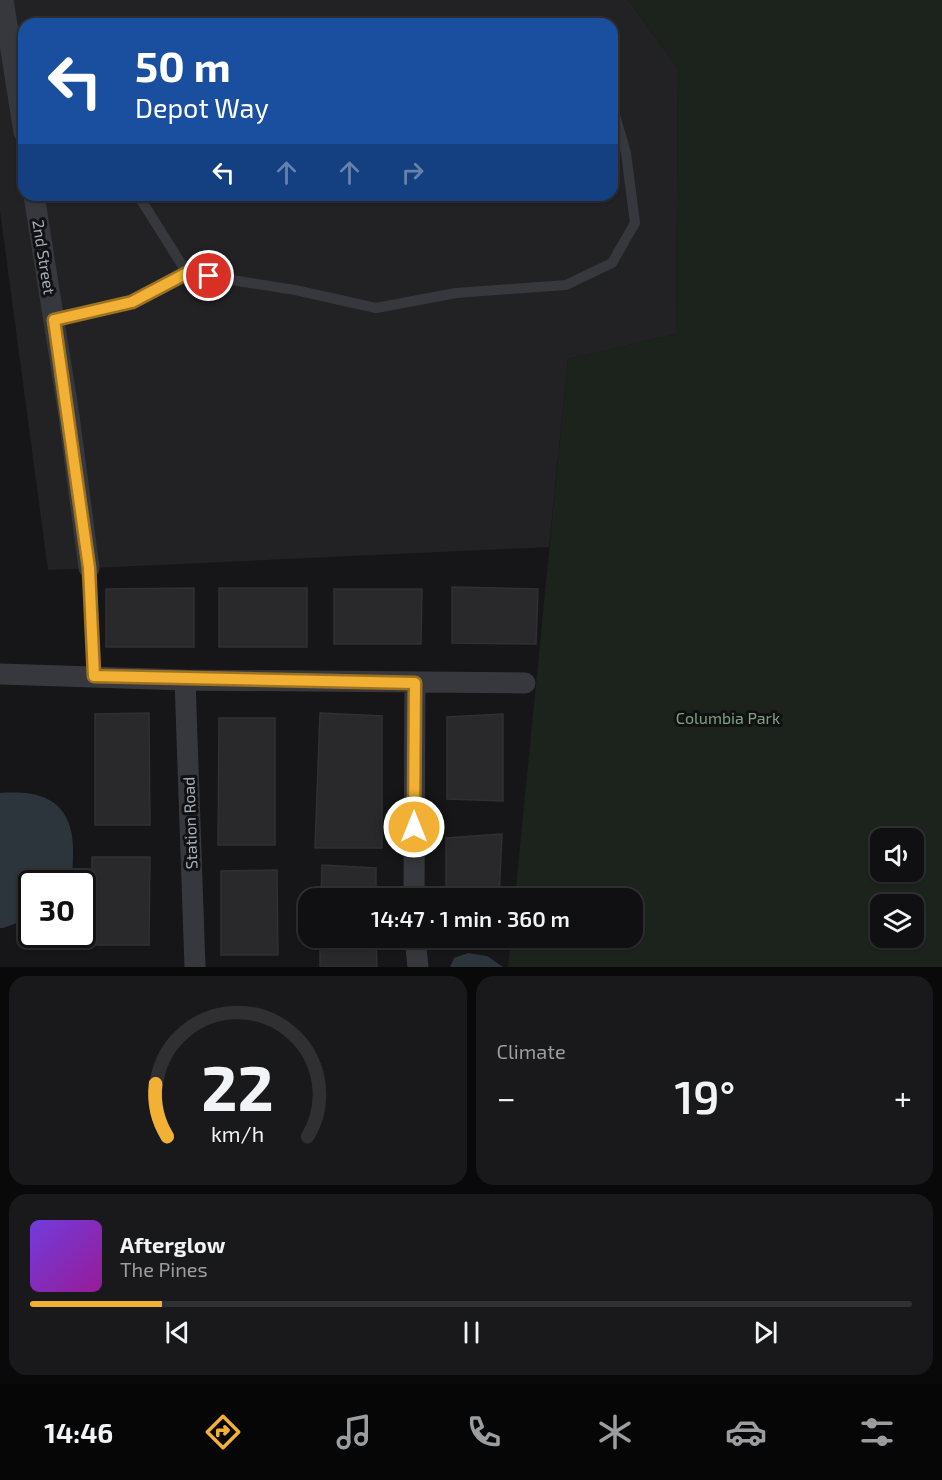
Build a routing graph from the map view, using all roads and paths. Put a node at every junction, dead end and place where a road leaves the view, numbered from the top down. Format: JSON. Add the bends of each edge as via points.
{"nodes":[{"id":1,"x":3,"y":0,"type":"edge"},
{"id":2,"x":18,"y":94,"type":"edge"},
{"id":3,"x":618,"y":126,"type":"edge"},
{"id":4,"x":35,"y":201,"type":"edge"},
{"id":5,"x":142,"y":201,"type":"edge"},
{"id":6,"x":187,"y":273,"type":"junction"},
{"id":7,"x":54,"y":320,"type":"junction"},
{"id":8,"x":89,"y":568,"type":"joint"},
{"id":9,"x":0,"y":674,"type":"edge"},
{"id":10,"x":94,"y":676,"type":"junction"},
{"id":11,"x":185,"y":680,"type":"junction"},
{"id":12,"x":415,"y":683,"type":"junction"},
{"id":13,"x":525,"y":683,"type":"dead end"},
{"id":14,"x":414,"y":888,"type":"edge"},
{"id":15,"x":416,"y":948,"type":"edge"},
{"id":16,"x":195,"y":967,"type":"edge"},
{"id":17,"x":418,"y":967,"type":"edge"}],
"edges":[{"from":1,"to":2,"type":"street"},
{"from":3,"to":6,"type":"lane","via":[[636,223],[612,263],[566,285],[456,293],[376,308]]},
{"from":4,"to":7,"type":"street","name":"2nd Street"},
{"from":5,"to":6,"type":"lane"},
{"from":6,"to":7,"type":"lane","via":[[132,302]]},
{"from":7,"to":8,"type":"street","name":"2nd Street"},
{"from":8,"to":10,"type":"lane"},
{"from":9,"to":10,"type":"street"},
{"from":10,"to":11,"type":"street"},
{"from":11,"to":12,"type":"street"},
{"from":11,"to":16,"type":"street","name":"Station Road"},
{"from":12,"to":13,"type":"street"},
{"from":12,"to":14,"type":"street"},
{"from":15,"to":17,"type":"street"}]}
